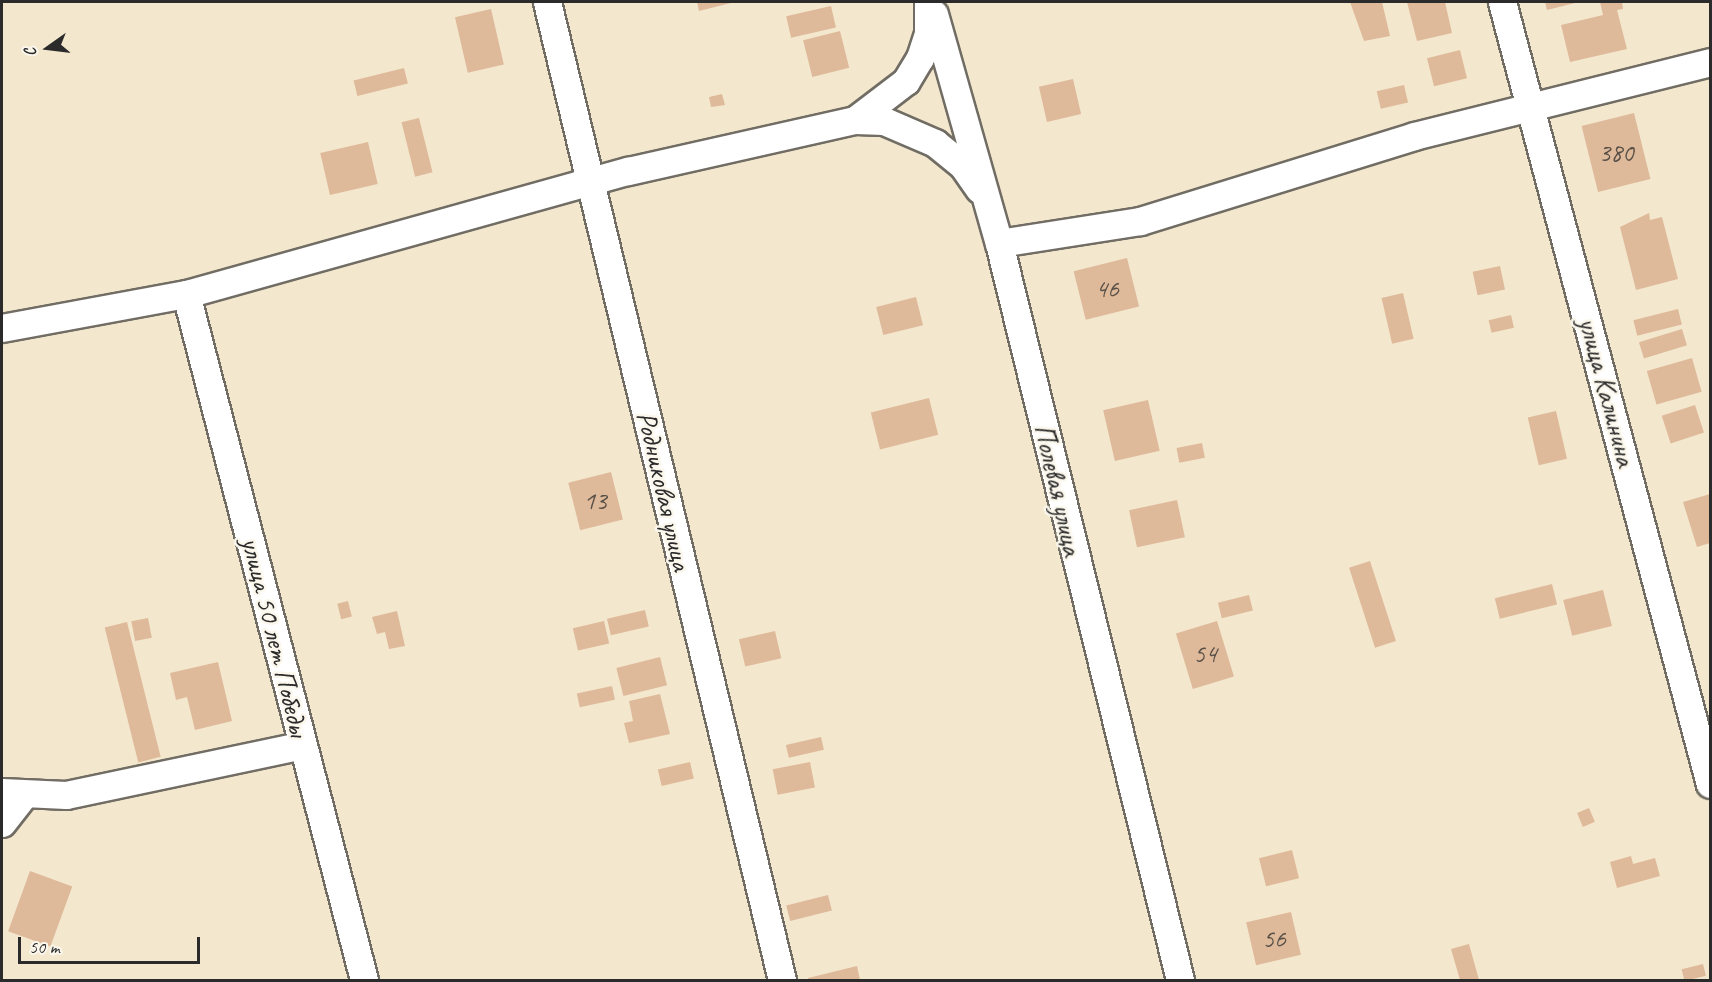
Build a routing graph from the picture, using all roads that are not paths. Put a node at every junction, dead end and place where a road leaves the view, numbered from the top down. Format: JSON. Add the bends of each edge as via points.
{"nodes":[{"id":1,"x":547,"y":2,"type":"edge"},
{"id":2,"x":929,"y":2,"type":"edge"},
{"id":3,"x":1502,"y":2,"type":"edge"},
{"id":4,"x":1710,"y":62,"type":"edge"},
{"id":5,"x":1533,"y":105,"type":"junction"},
{"id":6,"x":855,"y":120,"type":"junction"},
{"id":7,"x":593,"y":180,"type":"junction"},
{"id":8,"x":986,"y":200,"type":"junction"},
{"id":9,"x":999,"y":243,"type":"junction"},
{"id":10,"x":186,"y":294,"type":"junction"},
{"id":11,"x":2,"y":328,"type":"edge"},
{"id":12,"x":303,"y":745,"type":"junction"},
{"id":13,"x":1710,"y":784,"type":"edge"},
{"id":14,"x":12,"y":794,"type":"edge"},
{"id":15,"x":2,"y":823,"type":"edge"},
{"id":16,"x":364,"y":981,"type":"edge"},
{"id":17,"x":782,"y":981,"type":"edge"},
{"id":18,"x":1180,"y":981,"type":"edge"}],
"edges":[{"from":1,"to":7,"type":"street","name":"Родниковая улица"},
{"from":2,"to":6,"type":"street","via":[[928,34],[906,81]]},
{"from":2,"to":8,"type":"street","name":"Полевая улица"},
{"from":3,"to":5,"type":"street","name":"улица Калинина"},
{"from":4,"to":5,"type":"street"},
{"from":5,"to":9,"type":"street","via":[[1140,220]]},
{"from":5,"to":13,"type":"street","name":"улица Калинина"},
{"from":6,"to":7,"type":"street"},
{"from":6,"to":8,"type":"street","via":[[884,121],[935,143],[963,166]]},
{"from":7,"to":10,"type":"street"},
{"from":7,"to":17,"type":"street","name":"Родниковая улица"},
{"from":8,"to":9,"type":"street","name":"Полевая улица"},
{"from":9,"to":18,"type":"street","name":"Полевая улица"},
{"from":10,"to":11,"type":"street"},
{"from":10,"to":12,"type":"street","name":"улица 50 лет Победы"},
{"from":12,"to":14,"type":"street","via":[[66,795]]},
{"from":12,"to":16,"type":"street","name":"улица 50 лет Победы"},
{"from":14,"to":15,"type":"street"}]}
